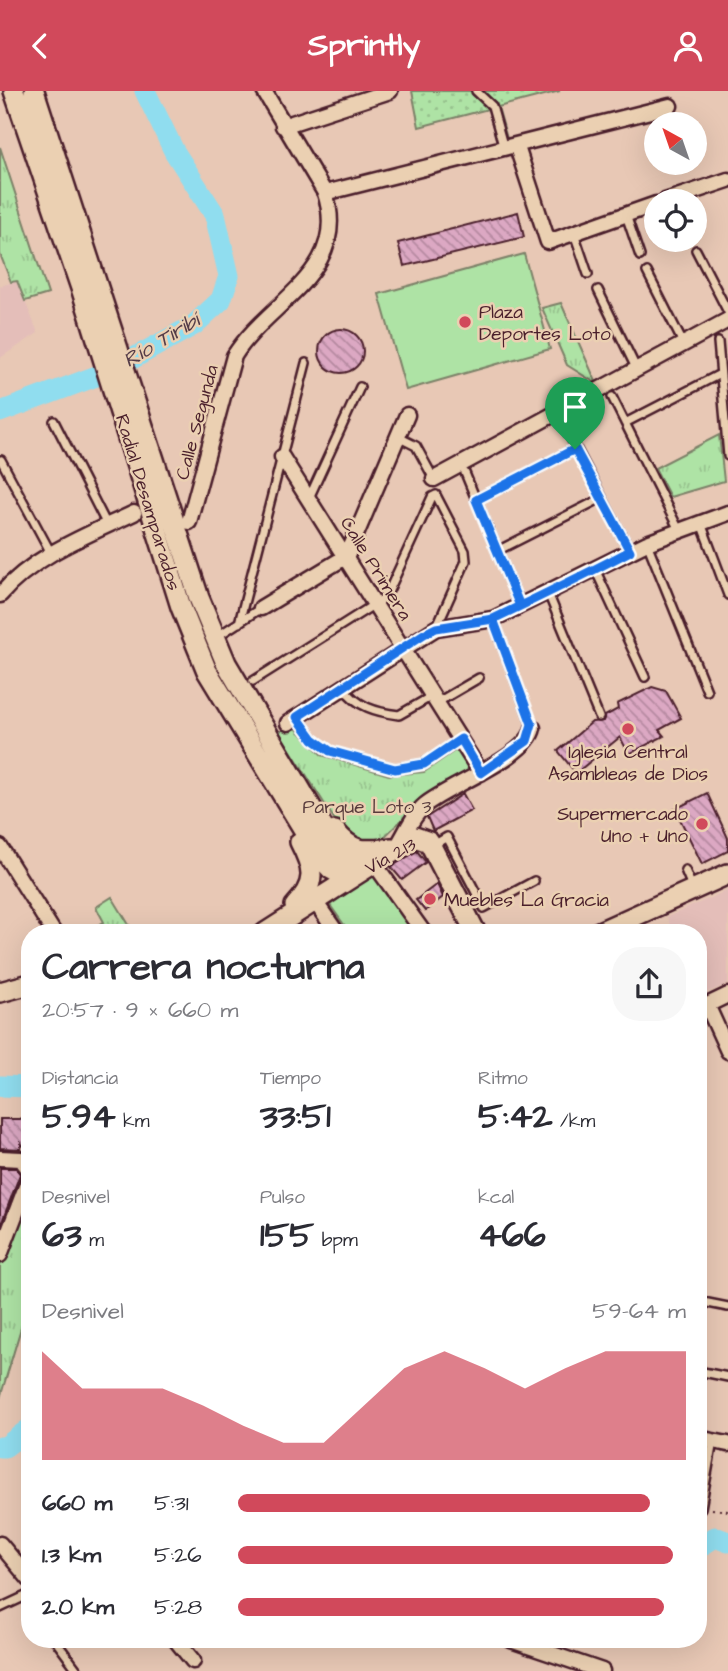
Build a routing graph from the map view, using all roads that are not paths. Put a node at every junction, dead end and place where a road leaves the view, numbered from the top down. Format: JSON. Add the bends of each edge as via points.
{"nodes":[{"id":1,"x":14,"y":91,"type":"edge"},
{"id":2,"x":34,"y":91,"type":"edge"},
{"id":3,"x":264,"y":91,"type":"edge"},
{"id":4,"x":390,"y":91,"type":"edge"},
{"id":5,"x":476,"y":91,"type":"edge"},
{"id":6,"x":670,"y":106,"type":"dead end"},
{"id":7,"x":283,"y":126,"type":"junction"},
{"id":8,"x":511,"y":148,"type":"junction"},
{"id":9,"x":727,"y":182,"type":"edge"},
{"id":10,"x":706,"y":189,"type":"edge"},
{"id":11,"x":325,"y":193,"type":"junction"},
{"id":12,"x":644,"y":208,"type":"edge"},
{"id":13,"x":626,"y":214,"type":"junction"},
{"id":14,"x":574,"y":233,"type":"junction"},
{"id":15,"x":697,"y":252,"type":"edge"},
{"id":16,"x":640,"y":256,"type":"dead end"},
{"id":17,"x":647,"y":272,"type":"dead end"},
{"id":18,"x":588,"y":274,"type":"dead end"},
{"id":19,"x":89,"y":287,"type":"junction"},
{"id":20,"x":598,"y":291,"type":"dead end"},
{"id":21,"x":728,"y":312,"type":"edge"},
{"id":22,"x":728,"y":320,"type":"edge"},
{"id":23,"x":683,"y":342,"type":"junction"},
{"id":24,"x":718,"y":342,"type":"dead end"},
{"id":25,"x":306,"y":363,"type":"dead end"},
{"id":26,"x":636,"y":367,"type":"junction"},
{"id":27,"x":720,"y":374,"type":"junction"},
{"id":28,"x":360,"y":387,"type":"dead end"},
{"id":29,"x":612,"y":397,"type":"dead end"},
{"id":30,"x":407,"y":415,"type":"dead end"},
{"id":31,"x":54,"y":421,"type":"dead end"},
{"id":32,"x":562,"y":421,"type":"dead end"},
{"id":33,"x":625,"y":423,"type":"junction"},
{"id":34,"x":398,"y":437,"type":"junction"},
{"id":35,"x":139,"y":441,"type":"junction"},
{"id":36,"x":575,"y":449,"type":"junction"},
{"id":37,"x":728,"y":456,"type":"edge"},
{"id":38,"x":282,"y":457,"type":"junction"},
{"id":39,"x":1,"y":460,"type":"edge"},
{"id":40,"x":465,"y":473,"type":"dead end"},
{"id":41,"x":434,"y":479,"type":"joint"},
{"id":42,"x":309,"y":498,"type":"junction"},
{"id":43,"x":602,"y":498,"type":"junction"},
{"id":44,"x":476,"y":500,"type":"junction"},
{"id":45,"x":134,"y":513,"type":"dead end"},
{"id":46,"x":728,"y":513,"type":"edge"},
{"id":47,"x":189,"y":522,"type":"dead end"},
{"id":48,"x":700,"y":522,"type":"junction"},
{"id":49,"x":108,"y":526,"type":"junction"},
{"id":50,"x":679,"y":530,"type":"junction"},
{"id":51,"x":647,"y":543,"type":"junction"},
{"id":52,"x":497,"y":551,"type":"junction"},
{"id":53,"x":630,"y":551,"type":"junction"},
{"id":54,"x":51,"y":554,"type":"junction"},
{"id":55,"x":347,"y":556,"type":"junction"},
{"id":56,"x":595,"y":569,"type":"junction"},
{"id":57,"x":548,"y":593,"type":"junction"},
{"id":58,"x":0,"y":595,"type":"edge"},
{"id":59,"x":728,"y":595,"type":"edge"},
{"id":60,"x":377,"y":604,"type":"junction"},
{"id":61,"x":520,"y":606,"type":"junction"},
{"id":62,"x":261,"y":608,"type":"joint"},
{"id":63,"x":493,"y":619,"type":"junction"},
{"id":64,"x":239,"y":623,"type":"junction"},
{"id":65,"x":436,"y":628,"type":"junction"},
{"id":66,"x":224,"y":632,"type":"dead end"},
{"id":67,"x":404,"y":646,"type":"junction"},
{"id":68,"x":645,"y":677,"type":"dead end"},
{"id":69,"x":479,"y":678,"type":"dead end"},
{"id":70,"x":253,"y":681,"type":"dead end"},
{"id":71,"x":343,"y":687,"type":"junction"},
{"id":72,"x":707,"y":691,"type":"dead end"},
{"id":73,"x":436,"y":698,"type":"junction"},
{"id":74,"x":599,"y":717,"type":"dead end"},
{"id":75,"x":292,"y":720,"type":"joint"},
{"id":76,"x":533,"y":728,"type":"joint"},
{"id":77,"x":461,"y":739,"type":"junction"},
{"id":78,"x":481,"y":773,"type":"junction"},
{"id":79,"x":307,"y":801,"type":"junction"},
{"id":80,"x":424,"y":806,"type":"junction"},
{"id":81,"x":288,"y":808,"type":"junction"},
{"id":82,"x":430,"y":844,"type":"junction"},
{"id":83,"x":0,"y":847,"type":"edge"},
{"id":84,"x":397,"y":847,"type":"junction"},
{"id":85,"x":310,"y":861,"type":"junction"},
{"id":86,"x":362,"y":870,"type":"junction"},
{"id":87,"x":685,"y":870,"type":"dead end"},
{"id":88,"x":728,"y":874,"type":"edge"},
{"id":89,"x":534,"y":881,"type":"dead end"},
{"id":90,"x":694,"y":889,"type":"junction"},
{"id":91,"x":314,"y":900,"type":"junction"},
{"id":92,"x":48,"y":924,"type":"edge"},
{"id":93,"x":276,"y":924,"type":"edge"},
{"id":94,"x":279,"y":924,"type":"edge"},
{"id":95,"x":331,"y":924,"type":"edge"},
{"id":96,"x":415,"y":924,"type":"edge"},
{"id":97,"x":471,"y":924,"type":"edge"},
{"id":98,"x":617,"y":924,"type":"edge"},
{"id":99,"x":21,"y":986,"type":"edge"},
{"id":100,"x":0,"y":992,"type":"edge"},
{"id":101,"x":728,"y":995,"type":"edge"},
{"id":102,"x":707,"y":1005,"type":"edge"},
{"id":103,"x":707,"y":1014,"type":"edge"},
{"id":104,"x":728,"y":1051,"type":"edge"},
{"id":105,"x":0,"y":1158,"type":"edge"},
{"id":106,"x":21,"y":1159,"type":"edge"},
{"id":107,"x":21,"y":1193,"type":"edge"},
{"id":108,"x":5,"y":1228,"type":"edge"},
{"id":109,"x":0,"y":1255,"type":"edge"},
{"id":110,"x":707,"y":1303,"type":"edge"},
{"id":111,"x":728,"y":1307,"type":"edge"},
{"id":112,"x":707,"y":1373,"type":"edge"},
{"id":113,"x":728,"y":1377,"type":"edge"},
{"id":114,"x":713,"y":1441,"type":"edge"},
{"id":115,"x":707,"y":1474,"type":"edge"},
{"id":116,"x":0,"y":1544,"type":"edge"},
{"id":117,"x":21,"y":1569,"type":"edge"},
{"id":118,"x":21,"y":1598,"type":"edge"},
{"id":119,"x":0,"y":1608,"type":"edge"},
{"id":120,"x":61,"y":1648,"type":"edge"},
{"id":121,"x":182,"y":1648,"type":"edge"},
{"id":122,"x":534,"y":1648,"type":"edge"},
{"id":123,"x":193,"y":1661,"type":"dead end"},
{"id":124,"x":78,"y":1671,"type":"edge"},
{"id":125,"x":602,"y":1671,"type":"edge"}],
"edges":[{"from":1,"to":19,"type":"main road","name":"Radial Desamparados"},
{"from":2,"to":19,"type":"main road","name":"Radial Desamparados"},
{"from":3,"to":7,"type":"street","name":"Calle Segunda"},
{"from":4,"to":7,"type":"street"},
{"from":5,"to":8,"type":"lane","via":[[492,106]]},
{"from":6,"to":8,"type":"street"},
{"from":7,"to":11,"type":"street","name":"Calle Segunda"},
{"from":8,"to":11,"type":"street"},
{"from":8,"to":14,"type":"street","via":[[548,242]]},
{"from":9,"to":10,"type":"street"},
{"from":11,"to":47,"type":"street","name":"Calle Segunda","via":[[330,220],[323,254],[234,356]]},
{"from":12,"to":13,"type":"street"},
{"from":13,"to":14,"type":"street"},
{"from":13,"to":16,"type":"lane"},
{"from":14,"to":18,"type":"lane"},
{"from":15,"to":21,"type":"lane"},
{"from":17,"to":23,"type":"lane"},
{"from":19,"to":35,"type":"main road","name":"Radial Desamparados"},
{"from":20,"to":26,"type":"lane"},
{"from":22,"to":23,"type":"street"},
{"from":23,"to":26,"type":"street"},
{"from":24,"to":27,"type":"lane"},
{"from":25,"to":38,"type":"lane"},
{"from":26,"to":41,"type":"street"},
{"from":27,"to":33,"type":"lane"},
{"from":27,"to":37,"type":"lane"},
{"from":28,"to":42,"type":"lane"},
{"from":29,"to":33,"type":"lane"},
{"from":30,"to":34,"type":"street"},
{"from":31,"to":49,"type":"lane"},
{"from":32,"to":36,"type":"lane"},
{"from":33,"to":50,"type":"lane"},
{"from":34,"to":41,"type":"lane","via":[[416,446]]},
{"from":34,"to":55,"type":"street"},
{"from":35,"to":79,"type":"main road","name":"Radial Desamparados","via":[[226,663]]},
{"from":35,"to":81,"type":"main road","name":"Radial Desamparados","via":[[181,607],[207,671]]},
{"from":36,"to":43,"type":"lane"},
{"from":36,"to":44,"type":"lane"},
{"from":38,"to":42,"type":"street","name":"Calle Primera"},
{"from":38,"to":64,"type":"lane"},
{"from":39,"to":54,"type":"lane"},
{"from":40,"to":44,"type":"lane"},
{"from":42,"to":55,"type":"street","name":"Calle Primera"},
{"from":43,"to":52,"type":"lane"},
{"from":43,"to":53,"type":"lane"},
{"from":44,"to":52,"type":"lane"},
{"from":45,"to":49,"type":"street"},
{"from":46,"to":48,"type":"street"},
{"from":48,"to":50,"type":"street"},
{"from":48,"to":59,"type":"lane"},
{"from":49,"to":54,"type":"street"},
{"from":50,"to":51,"type":"street"},
{"from":51,"to":53,"type":"street"},
{"from":51,"to":72,"type":"lane"},
{"from":52,"to":61,"type":"lane"},
{"from":53,"to":56,"type":"street"},
{"from":54,"to":58,"type":"street"},
{"from":55,"to":60,"type":"street","name":"Calle Primera"},
{"from":55,"to":62,"type":"street"},
{"from":56,"to":57,"type":"street"},
{"from":56,"to":68,"type":"lane"},
{"from":57,"to":61,"type":"street"},
{"from":57,"to":74,"type":"lane"},
{"from":60,"to":65,"type":"lane","via":[[393,588],[436,495],[466,561]]},
{"from":60,"to":67,"type":"street","name":"Calle Primera"},
{"from":60,"to":70,"type":"lane"},
{"from":61,"to":63,"type":"street"},
{"from":62,"to":64,"type":"lane"},
{"from":63,"to":65,"type":"street"},
{"from":63,"to":76,"type":"lane"},
{"from":64,"to":66,"type":"lane"},
{"from":65,"to":67,"type":"street"},
{"from":67,"to":71,"type":"street"},
{"from":67,"to":73,"type":"street","name":"Calle Primera"},
{"from":69,"to":73,"type":"lane"},
{"from":71,"to":73,"type":"lane","via":[[363,707],[400,715]]},
{"from":71,"to":75,"type":"street"},
{"from":73,"to":77,"type":"street","name":"Calle Primera"},
{"from":75,"to":77,"type":"lane","via":[[330,751],[395,769],[424,764]]},
{"from":76,"to":78,"type":"street","via":[[527,741]]},
{"from":77,"to":78,"type":"street","name":"Calle Primera"},
{"from":78,"to":80,"type":"street"},
{"from":79,"to":84,"type":"main road","via":[[348,846],[369,850]]},
{"from":79,"to":86,"type":"main road","name":"Radial Desamparados","via":[[334,846]]},
{"from":80,"to":82,"type":"street","via":[[421,821]]},
{"from":80,"to":84,"type":"street"},
{"from":81,"to":85,"type":"main road"},
{"from":81,"to":86,"type":"main road","name":"Radial Desamparados","via":[[331,869]]},
{"from":82,"to":84,"type":"main road","name":"Vía 213","via":[[415,837]]},
{"from":82,"to":89,"type":"lane","via":[[447,837],[484,908]]},
{"from":82,"to":97,"type":"main road","name":"Vía 213"},
{"from":83,"to":92,"type":"street"},
{"from":84,"to":86,"type":"main road","name":"Vía 213"},
{"from":85,"to":91,"type":"main road","via":[[315,873]]},
{"from":85,"to":93,"type":"main road","via":[[307,893]]},
{"from":86,"to":91,"type":"main road","name":"Vía 213"},
{"from":86,"to":96,"type":"street"},
{"from":87,"to":90,"type":"lane"},
{"from":88,"to":90,"type":"main road"},
{"from":90,"to":98,"type":"main road"},
{"from":91,"to":94,"type":"main road","name":"Vía 213"},
{"from":91,"to":95,"type":"street"},
{"from":99,"to":100,"type":"main road"},
{"from":101,"to":102,"type":"street"},
{"from":103,"to":104,"type":"street"},
{"from":105,"to":106,"type":"street"},
{"from":107,"to":108,"type":"street"},
{"from":108,"to":109,"type":"street"},
{"from":110,"to":111,"type":"lane"},
{"from":112,"to":113,"type":"lane"},
{"from":114,"to":115,"type":"lane"},
{"from":116,"to":117,"type":"street"},
{"from":118,"to":119,"type":"lane"},
{"from":120,"to":124,"type":"lane"},
{"from":121,"to":123,"type":"street"},
{"from":122,"to":125,"type":"street"}]}
